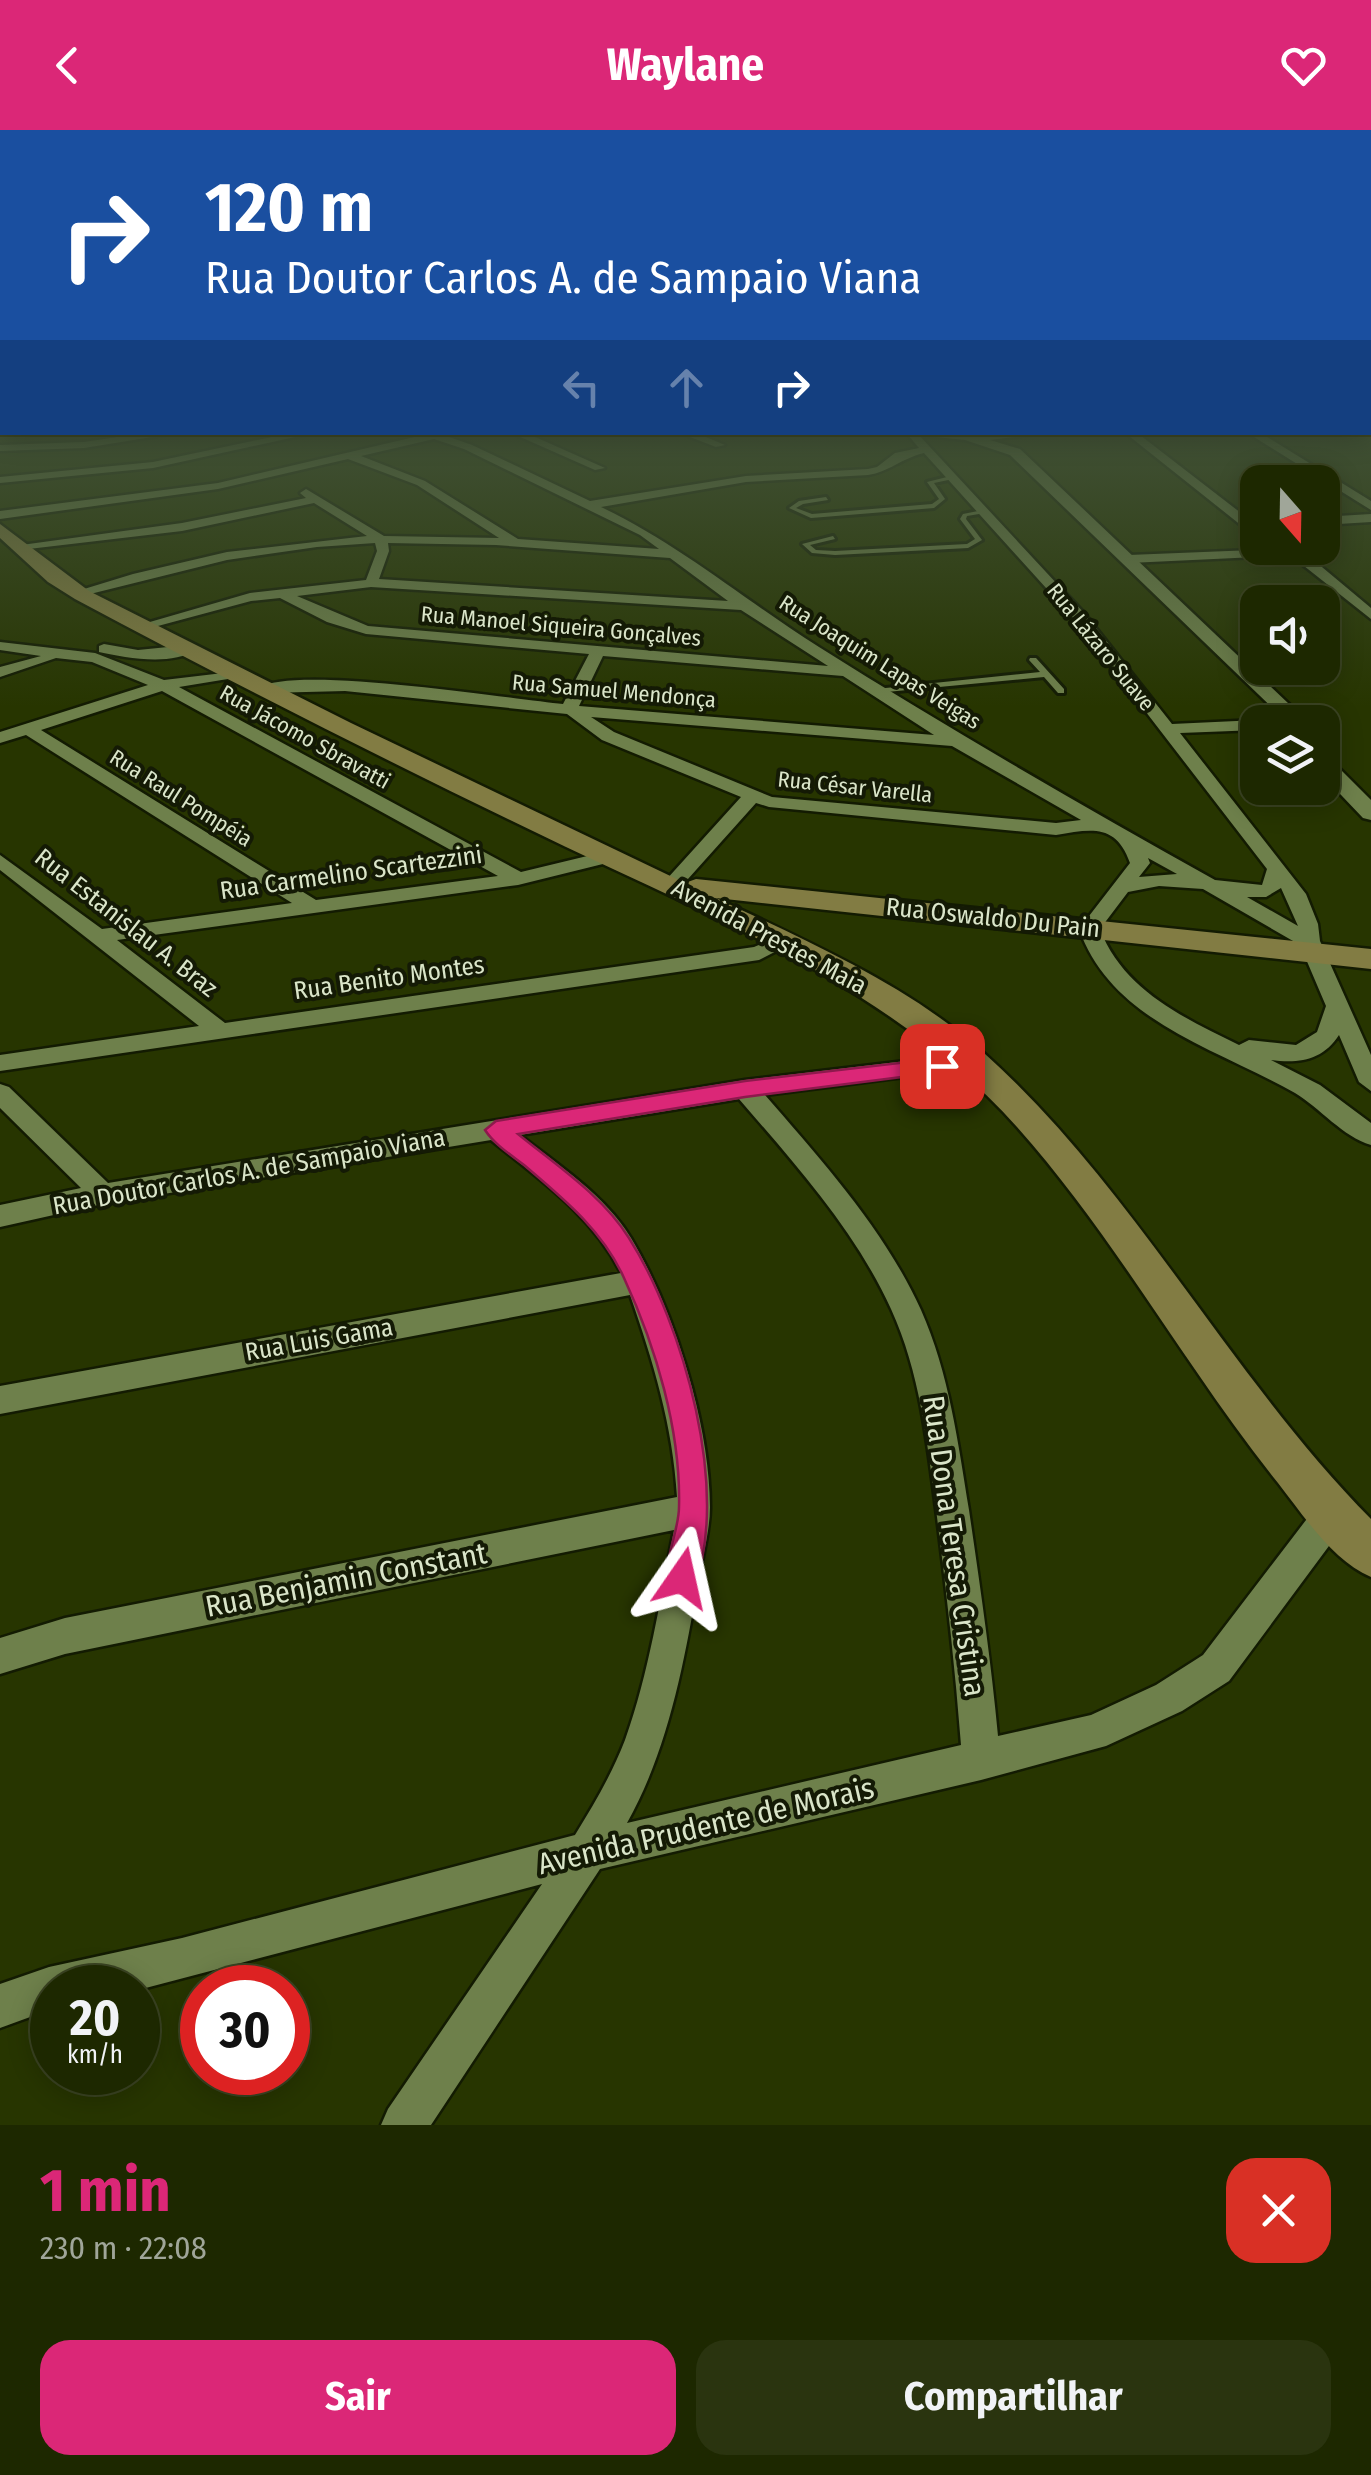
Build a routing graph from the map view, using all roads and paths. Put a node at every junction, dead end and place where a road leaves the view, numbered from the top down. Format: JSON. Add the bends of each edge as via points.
{"nodes":[{"id":1,"x":216,"y":520,"type":"edge"},
{"id":2,"x":350,"y":520,"type":"edge"},
{"id":3,"x":479,"y":520,"type":"edge"},
{"id":4,"x":620,"y":520,"type":"edge"},
{"id":5,"x":964,"y":520,"type":"edge"},
{"id":6,"x":991,"y":520,"type":"edge"},
{"id":7,"x":1087,"y":520,"type":"edge"},
{"id":8,"x":10,"y":538,"type":"edge"},
{"id":9,"x":833,"y":538,"type":"dead end"},
{"id":10,"x":381,"y":540,"type":"junction"},
{"id":11,"x":516,"y":543,"type":"junction"},
{"id":12,"x":1240,"y":553,"type":"edge"},
{"id":13,"x":676,"y":554,"type":"junction"},
{"id":14,"x":1130,"y":560,"type":"junction"},
{"id":15,"x":1303,"y":565,"type":"edge"},
{"id":16,"x":371,"y":583,"type":"junction"},
{"id":17,"x":280,"y":592,"type":"junction"},
{"id":18,"x":78,"y":593,"type":"junction"},
{"id":19,"x":744,"y":606,"type":"junction"},
{"id":20,"x":1371,"y":614,"type":"edge"},
{"id":21,"x":143,"y":626,"type":"junction"},
{"id":22,"x":0,"y":632,"type":"edge"},
{"id":23,"x":0,"y":646,"type":"edge"},
{"id":24,"x":65,"y":648,"type":"junction"},
{"id":25,"x":34,"y":650,"type":"junction"},
{"id":26,"x":188,"y":650,"type":"junction"},
{"id":27,"x":598,"y":651,"type":"junction"},
{"id":28,"x":0,"y":660,"type":"edge"},
{"id":29,"x":1033,"y":660,"type":"dead end"},
{"id":30,"x":1240,"y":667,"type":"edge"},
{"id":31,"x":0,"y":672,"type":"edge"},
{"id":32,"x":846,"y":672,"type":"junction"},
{"id":33,"x":236,"y":674,"type":"junction"},
{"id":34,"x":1046,"y":674,"type":"junction"},
{"id":35,"x":163,"y":685,"type":"junction"},
{"id":36,"x":1260,"y":685,"type":"edge"},
{"id":37,"x":267,"y":688,"type":"junction"},
{"id":38,"x":876,"y":690,"type":"junction"},
{"id":39,"x":1061,"y":691,"type":"dead end"},
{"id":40,"x":1282,"y":705,"type":"edge"},
{"id":41,"x":569,"y":709,"type":"junction"},
{"id":42,"x":1240,"y":726,"type":"edge"},
{"id":43,"x":1167,"y":729,"type":"junction"},
{"id":44,"x":29,"y":730,"type":"junction"},
{"id":45,"x":0,"y":738,"type":"edge"},
{"id":46,"x":957,"y":742,"type":"junction"},
{"id":47,"x":1340,"y":781,"type":"edge"},
{"id":48,"x":752,"y":796,"type":"junction"},
{"id":49,"x":1371,"y":813,"type":"edge"},
{"id":50,"x":1097,"y":823,"type":"junction"},
{"id":51,"x":1132,"y":842,"type":"junction"},
{"id":52,"x":608,"y":857,"type":"junction"},
{"id":53,"x":0,"y":861,"type":"edge"},
{"id":54,"x":1276,"y":870,"type":"junction"},
{"id":55,"x":518,"y":879,"type":"junction"},
{"id":56,"x":1204,"y":882,"type":"junction"},
{"id":57,"x":672,"y":885,"type":"junction"},
{"id":58,"x":1124,"y":887,"type":"junction"},
{"id":59,"x":309,"y":905,"type":"junction"},
{"id":60,"x":717,"y":906,"type":"junction"},
{"id":61,"x":100,"y":936,"type":"junction"},
{"id":62,"x":1091,"y":938,"type":"junction"},
{"id":63,"x":783,"y":942,"type":"junction"},
{"id":64,"x":1371,"y":959,"type":"edge"},
{"id":65,"x":1322,"y":968,"type":"junction"},
{"id":66,"x":1371,"y":984,"type":"edge"},
{"id":67,"x":218,"y":1030,"type":"junction"},
{"id":68,"x":1210,"y":1039,"type":"junction"},
{"id":69,"x":973,"y":1062,"type":"junction"},
{"id":70,"x":0,"y":1063,"type":"edge"},
{"id":71,"x":1371,"y":1080,"type":"edge"},
{"id":72,"x":745,"y":1089,"type":"junction"},
{"id":73,"x":0,"y":1094,"type":"edge"},
{"id":74,"x":496,"y":1130,"type":"junction"},
{"id":75,"x":1371,"y":1136,"type":"edge"},
{"id":76,"x":103,"y":1194,"type":"junction"},
{"id":77,"x":0,"y":1216,"type":"edge"},
{"id":78,"x":639,"y":1281,"type":"junction"},
{"id":79,"x":0,"y":1400,"type":"edge"},
{"id":80,"x":694,"y":1510,"type":"junction"},
{"id":81,"x":1331,"y":1515,"type":"junction"},
{"id":82,"x":1371,"y":1553,"type":"edge"},
{"id":83,"x":0,"y":1656,"type":"edge"},
{"id":84,"x":982,"y":1761,"type":"junction"},
{"id":85,"x":588,"y":1852,"type":"junction"},
{"id":86,"x":0,"y":2006,"type":"edge"},
{"id":87,"x":404,"y":2125,"type":"edge"}],
"edges":[{"from":1,"to":8,"type":"street"},
{"from":2,"to":10,"type":"street"},
{"from":3,"to":11,"type":"street"},
{"from":4,"to":13,"type":"street","name":"Rua Joaquim Lapas Veigas"},
{"from":5,"to":9,"type":"lane","via":[[979,540],[968,546],[825,553],[806,544]]},
{"from":6,"to":43,"type":"street","name":"Rua Lázaro Suave","via":[[1080,617]]},
{"from":7,"to":14,"type":"street"},
{"from":8,"to":18,"type":"main road","name":"Avenida Prestes Maia"},
{"from":10,"to":11,"type":"street"},
{"from":10,"to":16,"type":"street"},
{"from":10,"to":18,"type":"street","via":[[258,550]]},
{"from":11,"to":13,"type":"street"},
{"from":12,"to":14,"type":"street"},
{"from":13,"to":19,"type":"street","name":"Rua Joaquim Lapas Veigas"},
{"from":14,"to":30,"type":"street"},
{"from":15,"to":20,"type":"street"},
{"from":16,"to":17,"type":"street"},
{"from":16,"to":19,"type":"street"},
{"from":17,"to":21,"type":"street"},
{"from":17,"to":27,"type":"street","name":"Rua Manoel Siqueira Gonçalves","via":[[366,630]]},
{"from":18,"to":21,"type":"main road","name":"Avenida Prestes Maia"},
{"from":19,"to":32,"type":"street","name":"Rua Joaquim Lapas Veigas"},
{"from":21,"to":26,"type":"main road","name":"Avenida Prestes Maia"},
{"from":22,"to":24,"type":"street","name":"Rua Jácomo Sbravatti"},
{"from":23,"to":25,"type":"street"},
{"from":24,"to":25,"type":"street"},
{"from":24,"to":26,"type":"street"},
{"from":24,"to":31,"type":"street"},
{"from":24,"to":35,"type":"street","name":"Rua Jácomo Sbravatti"},
{"from":25,"to":28,"type":"street"},
{"from":26,"to":33,"type":"main road","name":"Avenida Prestes Maia"},
{"from":27,"to":32,"type":"street","name":"Rua Manoel Siqueira Gonçalves"},
{"from":27,"to":41,"type":"street"},
{"from":29,"to":34,"type":"lane"},
{"from":32,"to":38,"type":"street","name":"Rua Joaquim Lapas Veigas"},
{"from":33,"to":35,"type":"street"},
{"from":33,"to":37,"type":"main road","name":"Avenida Prestes Maia"},
{"from":34,"to":38,"type":"lane"},
{"from":34,"to":39,"type":"lane"},
{"from":35,"to":44,"type":"street"},
{"from":35,"to":55,"type":"street","name":"Rua Jácomo Sbravatti"},
{"from":36,"to":40,"type":"street"},
{"from":37,"to":41,"type":"street","name":"Rua Samuel Mendonça"},
{"from":37,"to":52,"type":"main road","name":"Avenida Prestes Maia"},
{"from":38,"to":46,"type":"street","name":"Rua Joaquim Lapas Veigas"},
{"from":41,"to":46,"type":"street","name":"Rua Samuel Mendonça"},
{"from":41,"to":48,"type":"street","name":"Rua César Varella","via":[[608,736]]},
{"from":42,"to":43,"type":"street"},
{"from":43,"to":54,"type":"street","name":"Rua Lázaro Suave"},
{"from":44,"to":45,"type":"street"},
{"from":44,"to":59,"type":"street","name":"Rua Raul Pompéia"},
{"from":46,"to":50,"type":"street","name":"Rua Joaquim Lapas Veigas"},
{"from":47,"to":49,"type":"street"},
{"from":48,"to":50,"type":"street","name":"Rua César Varella","via":[[792,806],[1056,829]]},
{"from":48,"to":57,"type":"street"},
{"from":50,"to":51,"type":"street","name":"Rua Joaquim Lapas Veigas"},
{"from":51,"to":56,"type":"street","name":"Rua Joaquim Lapas Veigas"},
{"from":51,"to":58,"type":"street","via":[[1140,863]]},
{"from":52,"to":55,"type":"street","name":"Rua Carmelino Scartezzini"},
{"from":52,"to":57,"type":"main road","name":"Avenida Prestes Maia"},
{"from":53,"to":61,"type":"street","name":"Rua Estanislau A. Braz"},
{"from":54,"to":56,"type":"street","via":[[1272,888],[1259,893]]},
{"from":54,"to":65,"type":"street","name":"Rua Lázaro Suave","via":[[1303,907]]},
{"from":55,"to":59,"type":"street","name":"Rua Carmelino Scartezzini"},
{"from":56,"to":58,"type":"street","via":[[1149,879]]},
{"from":56,"to":65,"type":"street","name":"Rua Joaquim Lapas Veigas"},
{"from":57,"to":60,"type":"main road","name":"Avenida Prestes Maia"},
{"from":57,"to":62,"type":"main road","name":"Rua Oswaldo Du Pain"},
{"from":58,"to":62,"type":"street"},
{"from":59,"to":61,"type":"street","name":"Rua Carmelino Scartezzini"},
{"from":60,"to":62,"type":"main road","name":"Rua Oswaldo Du Pain"},
{"from":60,"to":63,"type":"main road","name":"Avenida Prestes Maia"},
{"from":61,"to":67,"type":"street","name":"Rua Estanislau A. Braz"},
{"from":62,"to":65,"type":"main road","name":"Rua Oswaldo Du Pain"},
{"from":62,"to":68,"type":"street","via":[[1120,980]]},
{"from":63,"to":67,"type":"street","name":"Rua Benito Montes","via":[[760,953]]},
{"from":63,"to":69,"type":"main road","name":"Avenida Prestes Maia","via":[[911,1015]]},
{"from":64,"to":65,"type":"main road"},
{"from":65,"to":66,"type":"main road"},
{"from":65,"to":68,"type":"street","via":[[1334,1027],[1314,1050],[1280,1054]]},
{"from":65,"to":71,"type":"street","name":"Rua Lázaro Suave"},
{"from":67,"to":70,"type":"street","name":"Rua Benito Montes"},
{"from":68,"to":75,"type":"street","via":[[1304,1087]]},
{"from":69,"to":72,"type":"street","name":"Rua Doutor Carlos A. de Sampaio Viana"},
{"from":69,"to":81,"type":"main road","name":"Avenida Prestes Maia","via":[[1081,1180]]},
{"from":72,"to":74,"type":"street","name":"Rua Doutor Carlos A. de Sampaio Viana"},
{"from":72,"to":84,"type":"street","name":"Rua Dona Teresa Cristina","via":[[860,1232],[906,1310],[935,1394]]},
{"from":73,"to":76,"type":"street"},
{"from":74,"to":76,"type":"street","name":"Rua Doutor Carlos A. de Sampaio Viana"},
{"from":74,"to":78,"type":"street","via":[[581,1200],[620,1243]]},
{"from":76,"to":77,"type":"street","name":"Rua Doutor Carlos A. de Sampaio Viana"},
{"from":78,"to":79,"type":"street","name":"Rua Luis Gama"},
{"from":78,"to":80,"type":"street","via":[[686,1433]]},
{"from":80,"to":83,"type":"street","name":"Rua Benjamin Constant","via":[[65,1636]]},
{"from":80,"to":85,"type":"street","via":[[644,1739]]},
{"from":81,"to":82,"type":"main road","name":"Avenida Prestes Maia"},
{"from":81,"to":84,"type":"street","name":"Avenida Prudente de Morais","via":[[1216,1668],[1094,1733]]},
{"from":84,"to":85,"type":"street","name":"Avenida Prudente de Morais"},
{"from":85,"to":86,"type":"street","name":"Avenida Prudente de Morais"},
{"from":85,"to":87,"type":"street"}]}
